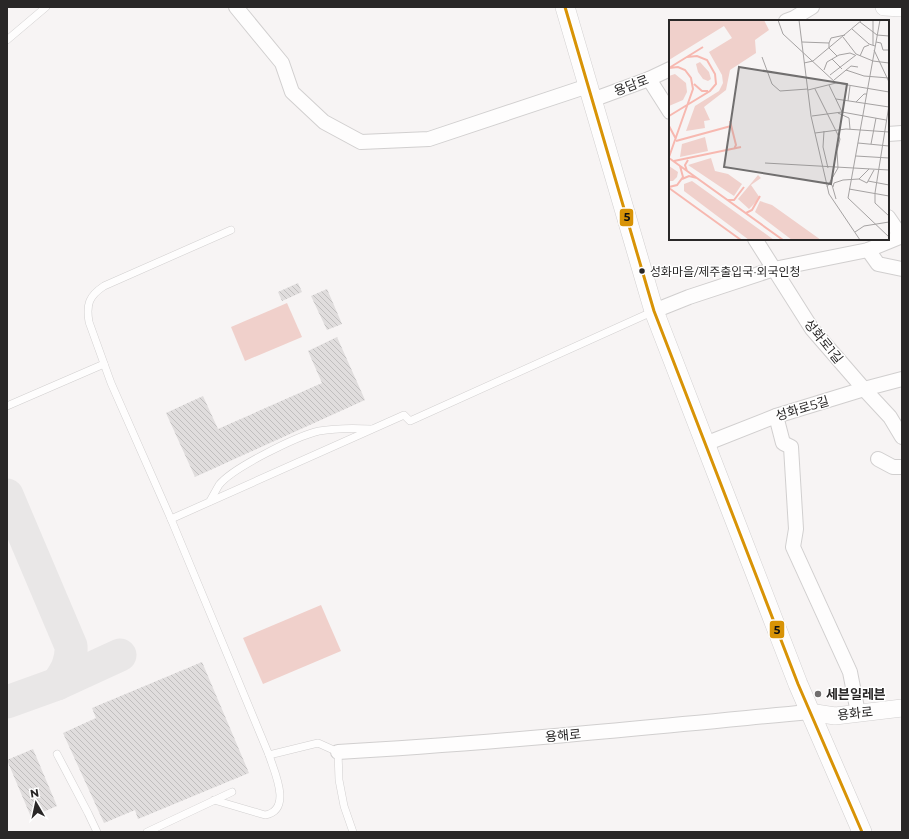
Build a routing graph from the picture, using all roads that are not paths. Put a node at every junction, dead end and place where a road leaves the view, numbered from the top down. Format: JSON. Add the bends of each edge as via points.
{"nodes":[{"id":1,"x":46,"y":7,"type":"edge"},
{"id":2,"x":236,"y":7,"type":"edge"},
{"id":3,"x":565,"y":7,"type":"edge"},
{"id":4,"x":812,"y":7,"type":"edge"},
{"id":5,"x":884,"y":7,"type":"edge"},
{"id":6,"x":902,"y":8,"type":"edge"},
{"id":7,"x":789,"y":20,"type":"edge"},
{"id":8,"x":7,"y":40,"type":"edge"},
{"id":9,"x":669,"y":69,"type":"edge"},
{"id":10,"x":649,"y":79,"type":"junction"},
{"id":11,"x":590,"y":93,"type":"junction"},
{"id":12,"x":669,"y":110,"type":"edge"},
{"id":13,"x":902,"y":133,"type":"edge"},
{"id":14,"x":889,"y":134,"type":"edge"},
{"id":15,"x":889,"y":218,"type":"edge"},
{"id":16,"x":231,"y":230,"type":"dead end"},
{"id":17,"x":901,"y":236,"type":"edge"},
{"id":18,"x":755,"y":240,"type":"edge"},
{"id":19,"x":868,"y":250,"type":"junction"},
{"id":20,"x":774,"y":268,"type":"junction"},
{"id":21,"x":902,"y":269,"type":"edge"},
{"id":22,"x":654,"y":311,"type":"junction"},
{"id":23,"x":104,"y":364,"type":"junction"},
{"id":24,"x":902,"y":379,"type":"edge"},
{"id":25,"x":864,"y":389,"type":"junction"},
{"id":26,"x":7,"y":406,"type":"edge"},
{"id":27,"x":776,"y":416,"type":"junction"},
{"id":28,"x":372,"y":429,"type":"junction"},
{"id":29,"x":902,"y":437,"type":"edge"},
{"id":30,"x":705,"y":444,"type":"junction"},
{"id":31,"x":878,"y":459,"type":"dead end"},
{"id":32,"x":902,"y":468,"type":"edge"},
{"id":33,"x":210,"y":501,"type":"junction"},
{"id":34,"x":171,"y":519,"type":"junction"},
{"id":35,"x":902,"y":708,"type":"edge"},
{"id":36,"x":809,"y":712,"type":"junction"},
{"id":37,"x":858,"y":713,"type":"junction"},
{"id":38,"x":338,"y":752,"type":"junction"},
{"id":39,"x":57,"y":754,"type":"dead end"},
{"id":40,"x":268,"y":755,"type":"junction"},
{"id":41,"x":232,"y":792,"type":"dead end"},
{"id":42,"x":214,"y":800,"type":"junction"},
{"id":43,"x":97,"y":832,"type":"edge"},
{"id":44,"x":147,"y":832,"type":"edge"},
{"id":45,"x":353,"y":832,"type":"edge"},
{"id":46,"x":862,"y":832,"type":"edge"}],
"edges":[{"from":1,"to":8,"type":"lane"},
{"from":2,"to":11,"type":"street","name":"용담로","via":[[282,63],[292,92],[324,122],[361,142],[429,139]]},
{"from":3,"to":11,"type":"main road"},
{"from":4,"to":7,"type":"street"},
{"from":5,"to":6,"type":"street"},
{"from":9,"to":10,"type":"street","name":"용담로"},
{"from":10,"to":11,"type":"street","name":"용담로"},
{"from":10,"to":12,"type":"street"},
{"from":11,"to":22,"type":"main road"},
{"from":13,"to":14,"type":"street"},
{"from":15,"to":17,"type":"street"},
{"from":16,"to":23,"type":"lane","via":[[104,286],[96,292],[87,311]]},
{"from":17,"to":19,"type":"street"},
{"from":18,"to":20,"type":"street","name":"성화로1길"},
{"from":19,"to":20,"type":"street"},
{"from":19,"to":21,"type":"street","via":[[878,264]]},
{"from":20,"to":22,"type":"street"},
{"from":20,"to":25,"type":"street","name":"성화로1길","via":[[812,329]]},
{"from":22,"to":28,"type":"lane","via":[[410,420],[404,415]]},
{"from":22,"to":30,"type":"main road"},
{"from":23,"to":26,"type":"lane"},
{"from":23,"to":34,"type":"lane"},
{"from":24,"to":25,"type":"street","name":"성화로5길"},
{"from":25,"to":27,"type":"street","name":"성화로5길"},
{"from":25,"to":29,"type":"street","name":"성화로1길","via":[[890,417]]},
{"from":27,"to":30,"type":"street","name":"성화로5길"},
{"from":27,"to":37,"type":"street","via":[[783,443],[791,447],[796,529],[793,547],[850,672]]},
{"from":28,"to":33,"type":"lane"},
{"from":28,"to":33,"type":"lane","via":[[318,432],[293,441],[234,471],[220,484]]},
{"from":30,"to":36,"type":"main road"},
{"from":31,"to":32,"type":"street","via":[[893,467]]},
{"from":33,"to":34,"type":"lane"},
{"from":34,"to":40,"type":"lane"},
{"from":35,"to":37,"type":"street","name":"용화로"},
{"from":36,"to":37,"type":"street","name":"용화로","via":[[835,716]]},
{"from":36,"to":38,"type":"street","name":"용해로","via":[[574,734]]},
{"from":36,"to":46,"type":"main road"},
{"from":38,"to":40,"type":"lane","name":"용해로","via":[[318,743]]},
{"from":38,"to":45,"type":"lane","via":[[339,780]]},
{"from":39,"to":43,"type":"lane"},
{"from":40,"to":42,"type":"lane","via":[[280,793],[277,809],[265,815]]},
{"from":41,"to":42,"type":"lane"},
{"from":42,"to":44,"type":"lane"}]}
